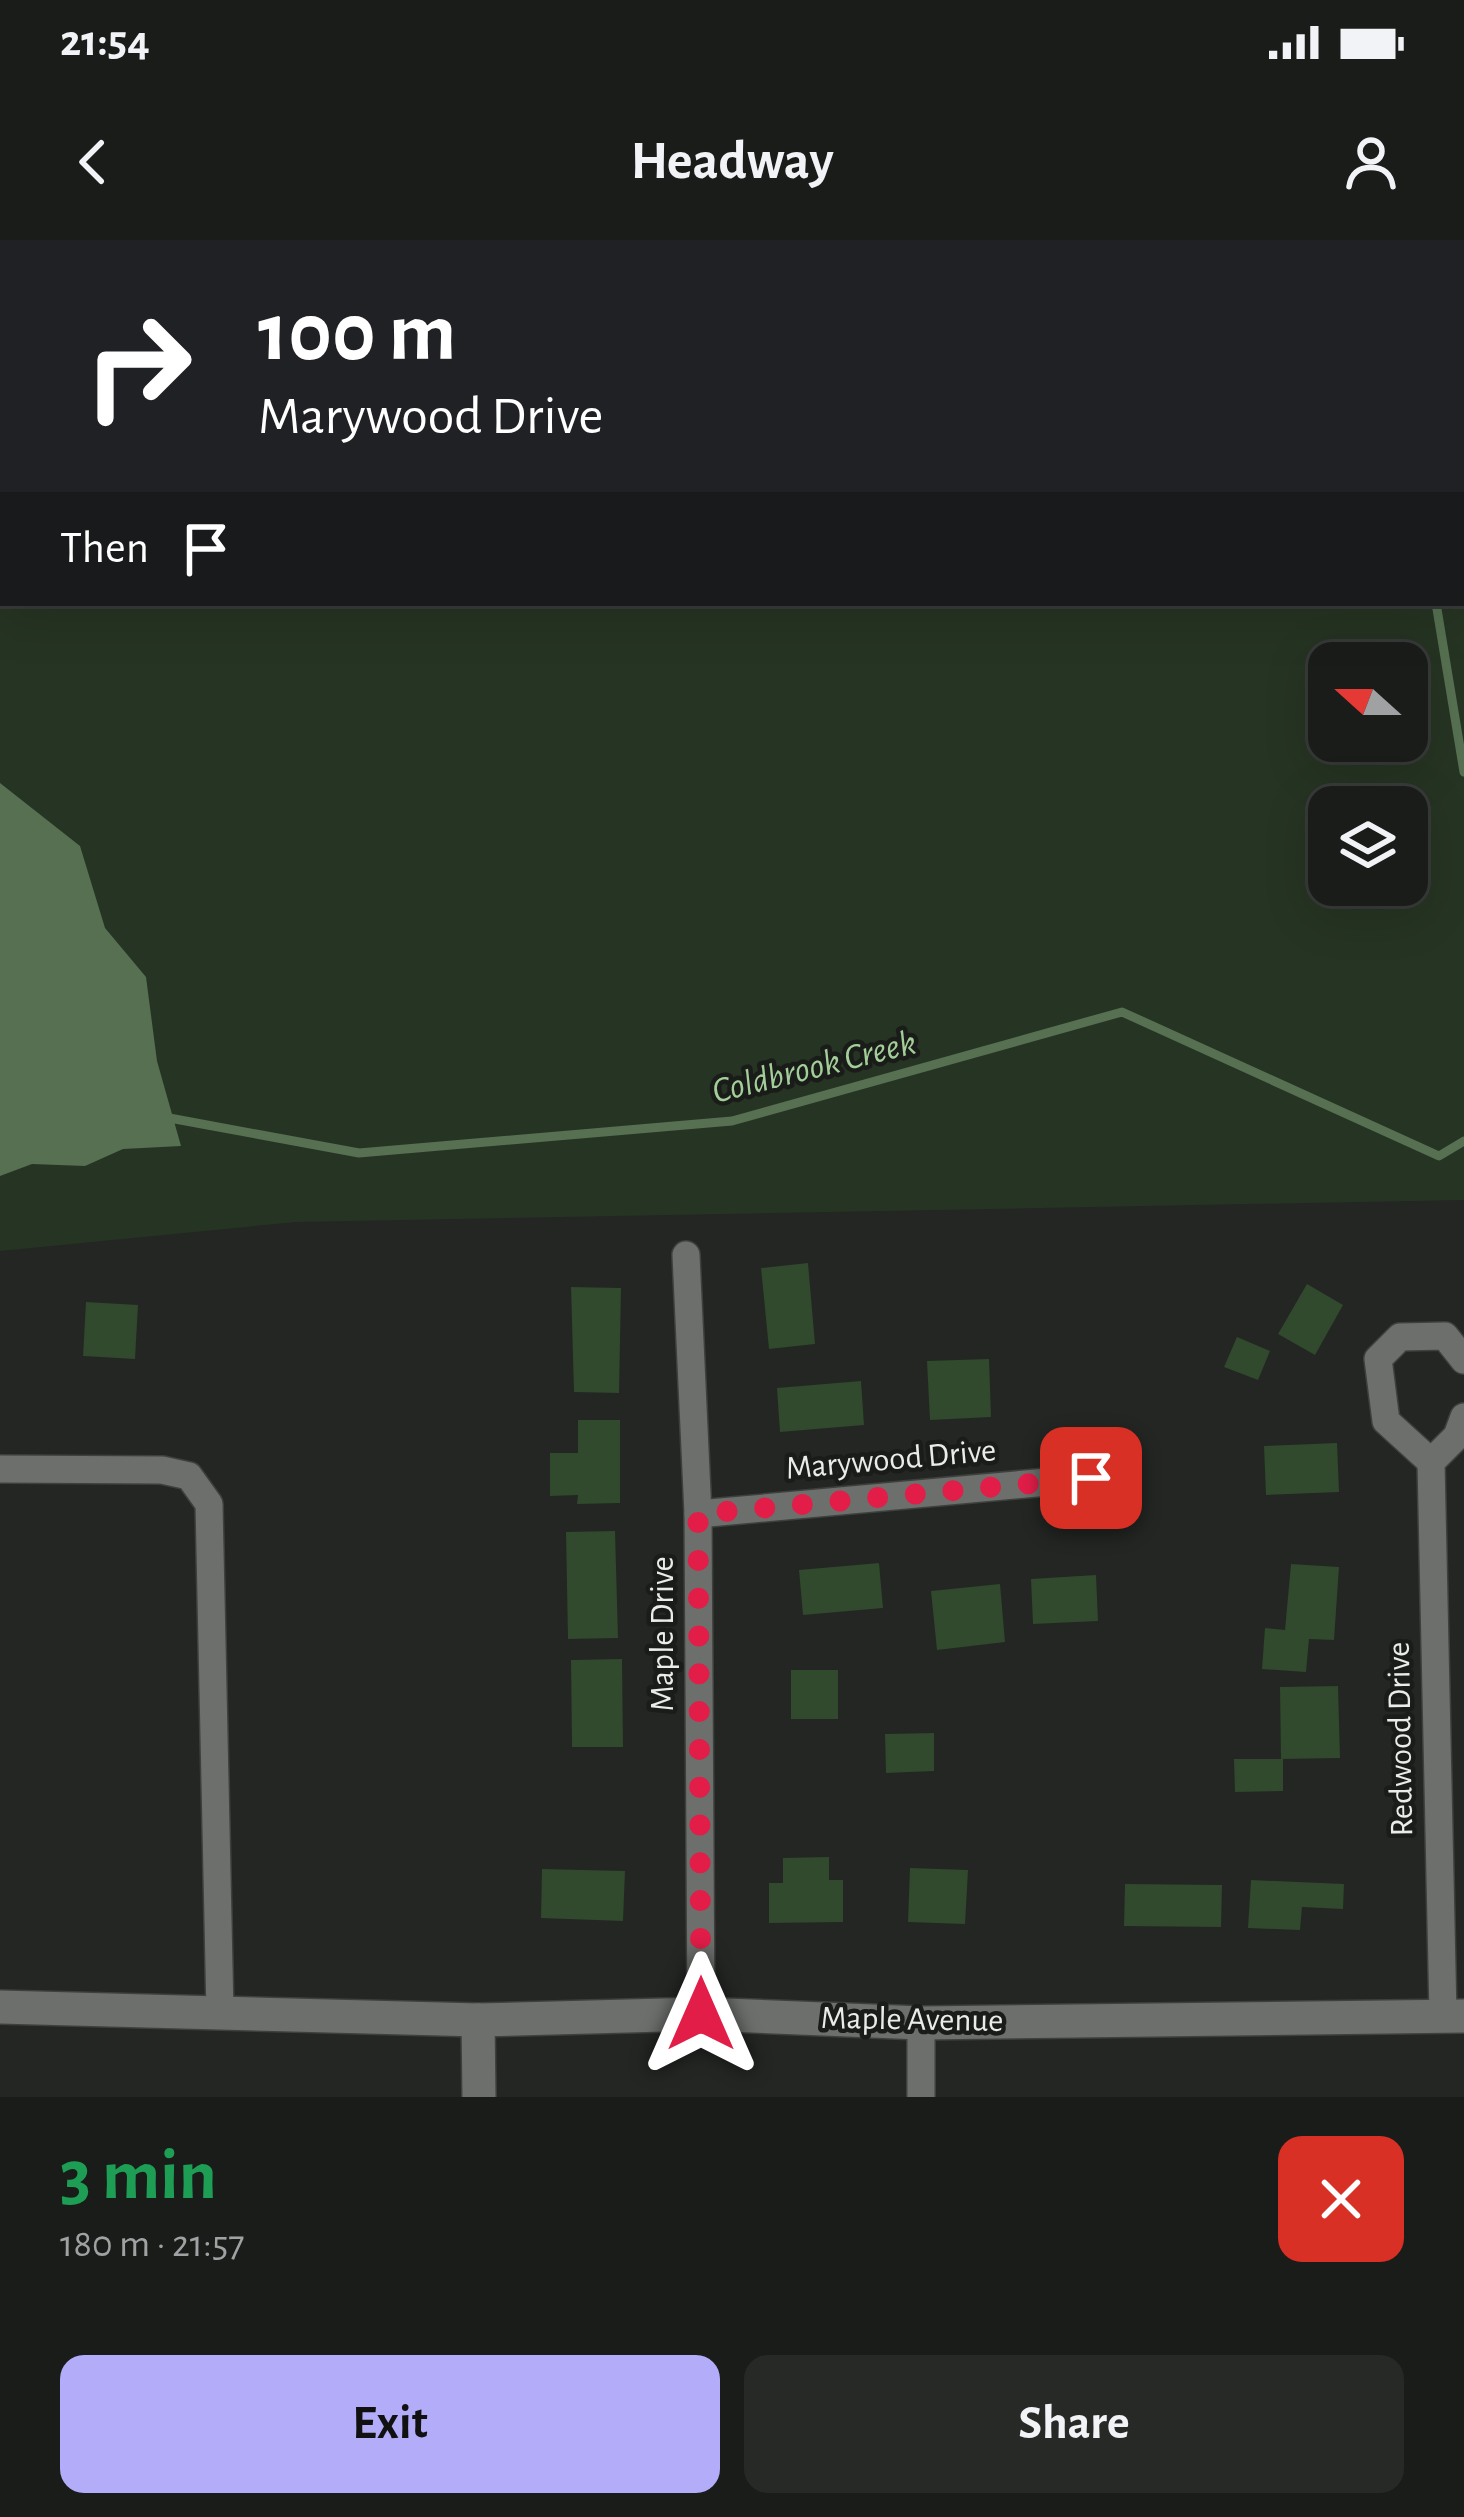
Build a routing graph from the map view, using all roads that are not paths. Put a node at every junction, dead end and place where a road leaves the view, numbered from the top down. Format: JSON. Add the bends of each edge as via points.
{"nodes":[{"id":1,"x":686,"y":1255,"type":"dead end"},
{"id":2,"x":1464,"y":1360,"type":"edge"},
{"id":3,"x":1464,"y":1417,"type":"edge"},
{"id":4,"x":1431,"y":1462,"type":"junction"},
{"id":5,"x":0,"y":1469,"type":"edge"},
{"id":6,"x":1091,"y":1478,"type":"dead end"},
{"id":7,"x":698,"y":1514,"type":"junction"},
{"id":8,"x":0,"y":2007,"type":"edge"},
{"id":9,"x":220,"y":2013,"type":"junction"},
{"id":10,"x":701,"y":2014,"type":"junction"},
{"id":11,"x":1454,"y":2016,"type":"edge"},
{"id":12,"x":478,"y":2020,"type":"junction"},
{"id":13,"x":921,"y":2023,"type":"junction"},
{"id":14,"x":479,"y":2097,"type":"edge"},
{"id":15,"x":921,"y":2097,"type":"edge"}],
"edges":[{"from":1,"to":7,"type":"street","name":"Maple Drive"},
{"from":2,"to":4,"type":"street","via":[[1444,1336],[1400,1336],[1378,1359],[1386,1421]]},
{"from":3,"to":4,"type":"street"},
{"from":4,"to":11,"type":"street","name":"Redwood Drive"},
{"from":5,"to":9,"type":"street","via":[[162,1470],[189,1476],[209,1504]]},
{"from":6,"to":7,"type":"street","name":"Marywood Drive"},
{"from":7,"to":10,"type":"street","name":"Maple Drive"},
{"from":8,"to":9,"type":"main road","name":"Maple Avenue"},
{"from":9,"to":12,"type":"main road","name":"Maple Avenue"},
{"from":10,"to":12,"type":"main road","name":"Maple Avenue"},
{"from":10,"to":13,"type":"main road","name":"Maple Avenue"},
{"from":11,"to":13,"type":"main road","name":"Maple Avenue"},
{"from":12,"to":14,"type":"main road"},
{"from":13,"to":15,"type":"street"}]}
